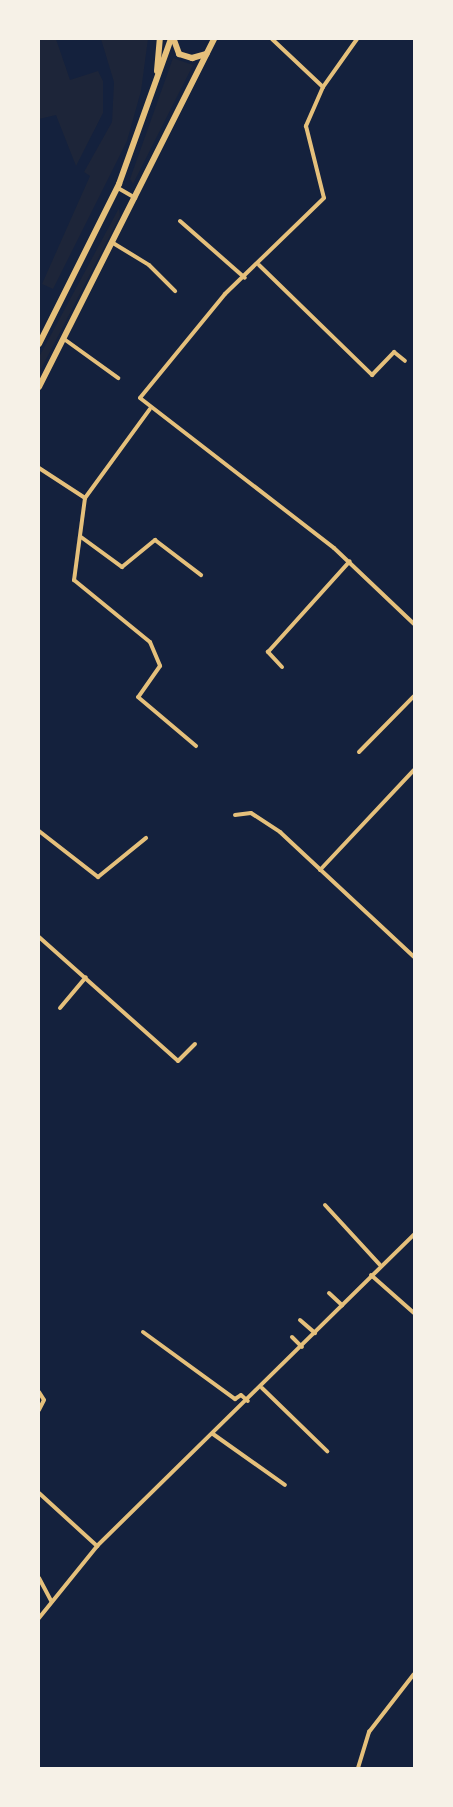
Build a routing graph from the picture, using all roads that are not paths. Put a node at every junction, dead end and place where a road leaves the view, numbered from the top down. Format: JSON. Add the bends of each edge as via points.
{"nodes":[{"id":1,"x":160,"y":39,"type":"edge"},
{"id":2,"x":172,"y":39,"type":"edge"},
{"id":3,"x":214,"y":39,"type":"edge"},
{"id":4,"x":272,"y":39,"type":"edge"},
{"id":5,"x":357,"y":39,"type":"edge"},
{"id":6,"x":206,"y":54,"type":"junction"},
{"id":7,"x":156,"y":81,"type":"junction"},
{"id":8,"x":323,"y":87,"type":"junction"},
{"id":9,"x":117,"y":188,"type":"junction"},
{"id":10,"x":136,"y":199,"type":"junction"},
{"id":11,"x":180,"y":221,"type":"dead end"},
{"id":12,"x":113,"y":243,"type":"junction"},
{"id":13,"x":259,"y":266,"type":"junction"},
{"id":14,"x":245,"y":278,"type":"junction"},
{"id":15,"x":175,"y":291,"type":"dead end"},
{"id":16,"x":64,"y":339,"type":"junction"},
{"id":17,"x":39,"y":344,"type":"edge"},
{"id":18,"x":405,"y":361,"type":"dead end"},
{"id":19,"x":118,"y":378,"type":"dead end"},
{"id":20,"x":39,"y":387,"type":"edge"},
{"id":21,"x":150,"y":409,"type":"junction"},
{"id":22,"x":39,"y":468,"type":"edge"},
{"id":23,"x":85,"y":498,"type":"junction"},
{"id":24,"x":81,"y":537,"type":"junction"},
{"id":25,"x":350,"y":561,"type":"junction"},
{"id":26,"x":201,"y":575,"type":"dead end"},
{"id":27,"x":414,"y":624,"type":"edge"},
{"id":28,"x":282,"y":667,"type":"dead end"},
{"id":29,"x":414,"y":696,"type":"edge"},
{"id":30,"x":196,"y":746,"type":"dead end"},
{"id":31,"x":359,"y":752,"type":"dead end"},
{"id":32,"x":414,"y":770,"type":"edge"},
{"id":33,"x":235,"y":815,"type":"dead end"},
{"id":34,"x":39,"y":831,"type":"edge"},
{"id":35,"x":146,"y":838,"type":"dead end"},
{"id":36,"x":320,"y":870,"type":"junction"},
{"id":37,"x":39,"y":937,"type":"edge"},
{"id":38,"x":414,"y":957,"type":"edge"},
{"id":39,"x":86,"y":976,"type":"junction"},
{"id":40,"x":60,"y":1008,"type":"dead end"},
{"id":41,"x":195,"y":1044,"type":"dead end"},
{"id":42,"x":325,"y":1205,"type":"dead end"},
{"id":43,"x":414,"y":1234,"type":"edge"},
{"id":44,"x":380,"y":1265,"type":"junction"},
{"id":45,"x":371,"y":1275,"type":"junction"},
{"id":46,"x":329,"y":1293,"type":"dead end"},
{"id":47,"x":342,"y":1305,"type":"junction"},
{"id":48,"x":414,"y":1313,"type":"edge"},
{"id":49,"x":300,"y":1320,"type":"dead end"},
{"id":50,"x":143,"y":1332,"type":"dead end"},
{"id":51,"x":315,"y":1333,"type":"junction"},
{"id":52,"x":292,"y":1337,"type":"dead end"},
{"id":53,"x":302,"y":1347,"type":"junction"},
{"id":54,"x":262,"y":1388,"type":"junction"},
{"id":55,"x":39,"y":1392,"type":"edge"},
{"id":56,"x":248,"y":1401,"type":"junction"},
{"id":57,"x":39,"y":1410,"type":"edge"},
{"id":58,"x":213,"y":1434,"type":"junction"},
{"id":59,"x":327,"y":1451,"type":"dead end"},
{"id":60,"x":285,"y":1485,"type":"dead end"},
{"id":61,"x":39,"y":1493,"type":"edge"},
{"id":62,"x":97,"y":1546,"type":"junction"},
{"id":63,"x":39,"y":1578,"type":"edge"},
{"id":64,"x":52,"y":1602,"type":"junction"},
{"id":65,"x":39,"y":1618,"type":"edge"},
{"id":66,"x":414,"y":1674,"type":"edge"},
{"id":67,"x":358,"y":1768,"type":"edge"}],
"edges":[{"from":1,"to":7,"type":"main road"},
{"from":2,"to":6,"type":"main road","via":[[179,54],[192,58]]},
{"from":2,"to":7,"type":"main road"},
{"from":3,"to":6,"type":"main road"},
{"from":4,"to":8,"type":"street"},
{"from":5,"to":8,"type":"street"},
{"from":6,"to":10,"type":"main road"},
{"from":7,"to":9,"type":"main road"},
{"from":8,"to":13,"type":"street","via":[[306,126],[324,198]]},
{"from":9,"to":10,"type":"street"},
{"from":9,"to":17,"type":"main road"},
{"from":10,"to":12,"type":"main road"},
{"from":11,"to":14,"type":"street"},
{"from":12,"to":15,"type":"street","via":[[149,265]]},
{"from":12,"to":16,"type":"main road"},
{"from":13,"to":14,"type":"street"},
{"from":13,"to":18,"type":"street","via":[[372,375],[394,352]]},
{"from":14,"to":21,"type":"street","via":[[225,294],[147,383],[140,398]]},
{"from":16,"to":19,"type":"street"},
{"from":16,"to":20,"type":"main road"},
{"from":21,"to":23,"type":"street"},
{"from":21,"to":25,"type":"street"},
{"from":22,"to":23,"type":"street"},
{"from":23,"to":24,"type":"street"},
{"from":24,"to":26,"type":"street","via":[[122,567],[155,540]]},
{"from":24,"to":30,"type":"street","via":[[74,580],[159,656],[155,676],[138,697]]},
{"from":25,"to":27,"type":"street"},
{"from":25,"to":28,"type":"street","via":[[268,652]]},
{"from":29,"to":31,"type":"street"},
{"from":32,"to":36,"type":"street"},
{"from":33,"to":36,"type":"street","via":[[251,813]]},
{"from":34,"to":35,"type":"street","via":[[98,877]]},
{"from":36,"to":38,"type":"street"},
{"from":37,"to":39,"type":"street"},
{"from":39,"to":40,"type":"street"},
{"from":39,"to":41,"type":"street","via":[[178,1061]]},
{"from":42,"to":44,"type":"street"},
{"from":43,"to":44,"type":"street"},
{"from":44,"to":45,"type":"street"},
{"from":45,"to":47,"type":"street"},
{"from":45,"to":48,"type":"street"},
{"from":46,"to":47,"type":"street"},
{"from":47,"to":51,"type":"street"},
{"from":49,"to":51,"type":"street"},
{"from":50,"to":56,"type":"street","via":[[235,1399],[241,1395]]},
{"from":51,"to":53,"type":"street"},
{"from":52,"to":53,"type":"street"},
{"from":53,"to":54,"type":"street"},
{"from":54,"to":56,"type":"street"},
{"from":54,"to":59,"type":"street"},
{"from":55,"to":57,"type":"street","via":[[44,1400]]},
{"from":56,"to":58,"type":"street"},
{"from":58,"to":60,"type":"street"},
{"from":58,"to":62,"type":"street"},
{"from":61,"to":62,"type":"street"},
{"from":62,"to":64,"type":"street"},
{"from":63,"to":64,"type":"street"},
{"from":64,"to":65,"type":"street"},
{"from":66,"to":67,"type":"street","via":[[369,1732]]}]}
